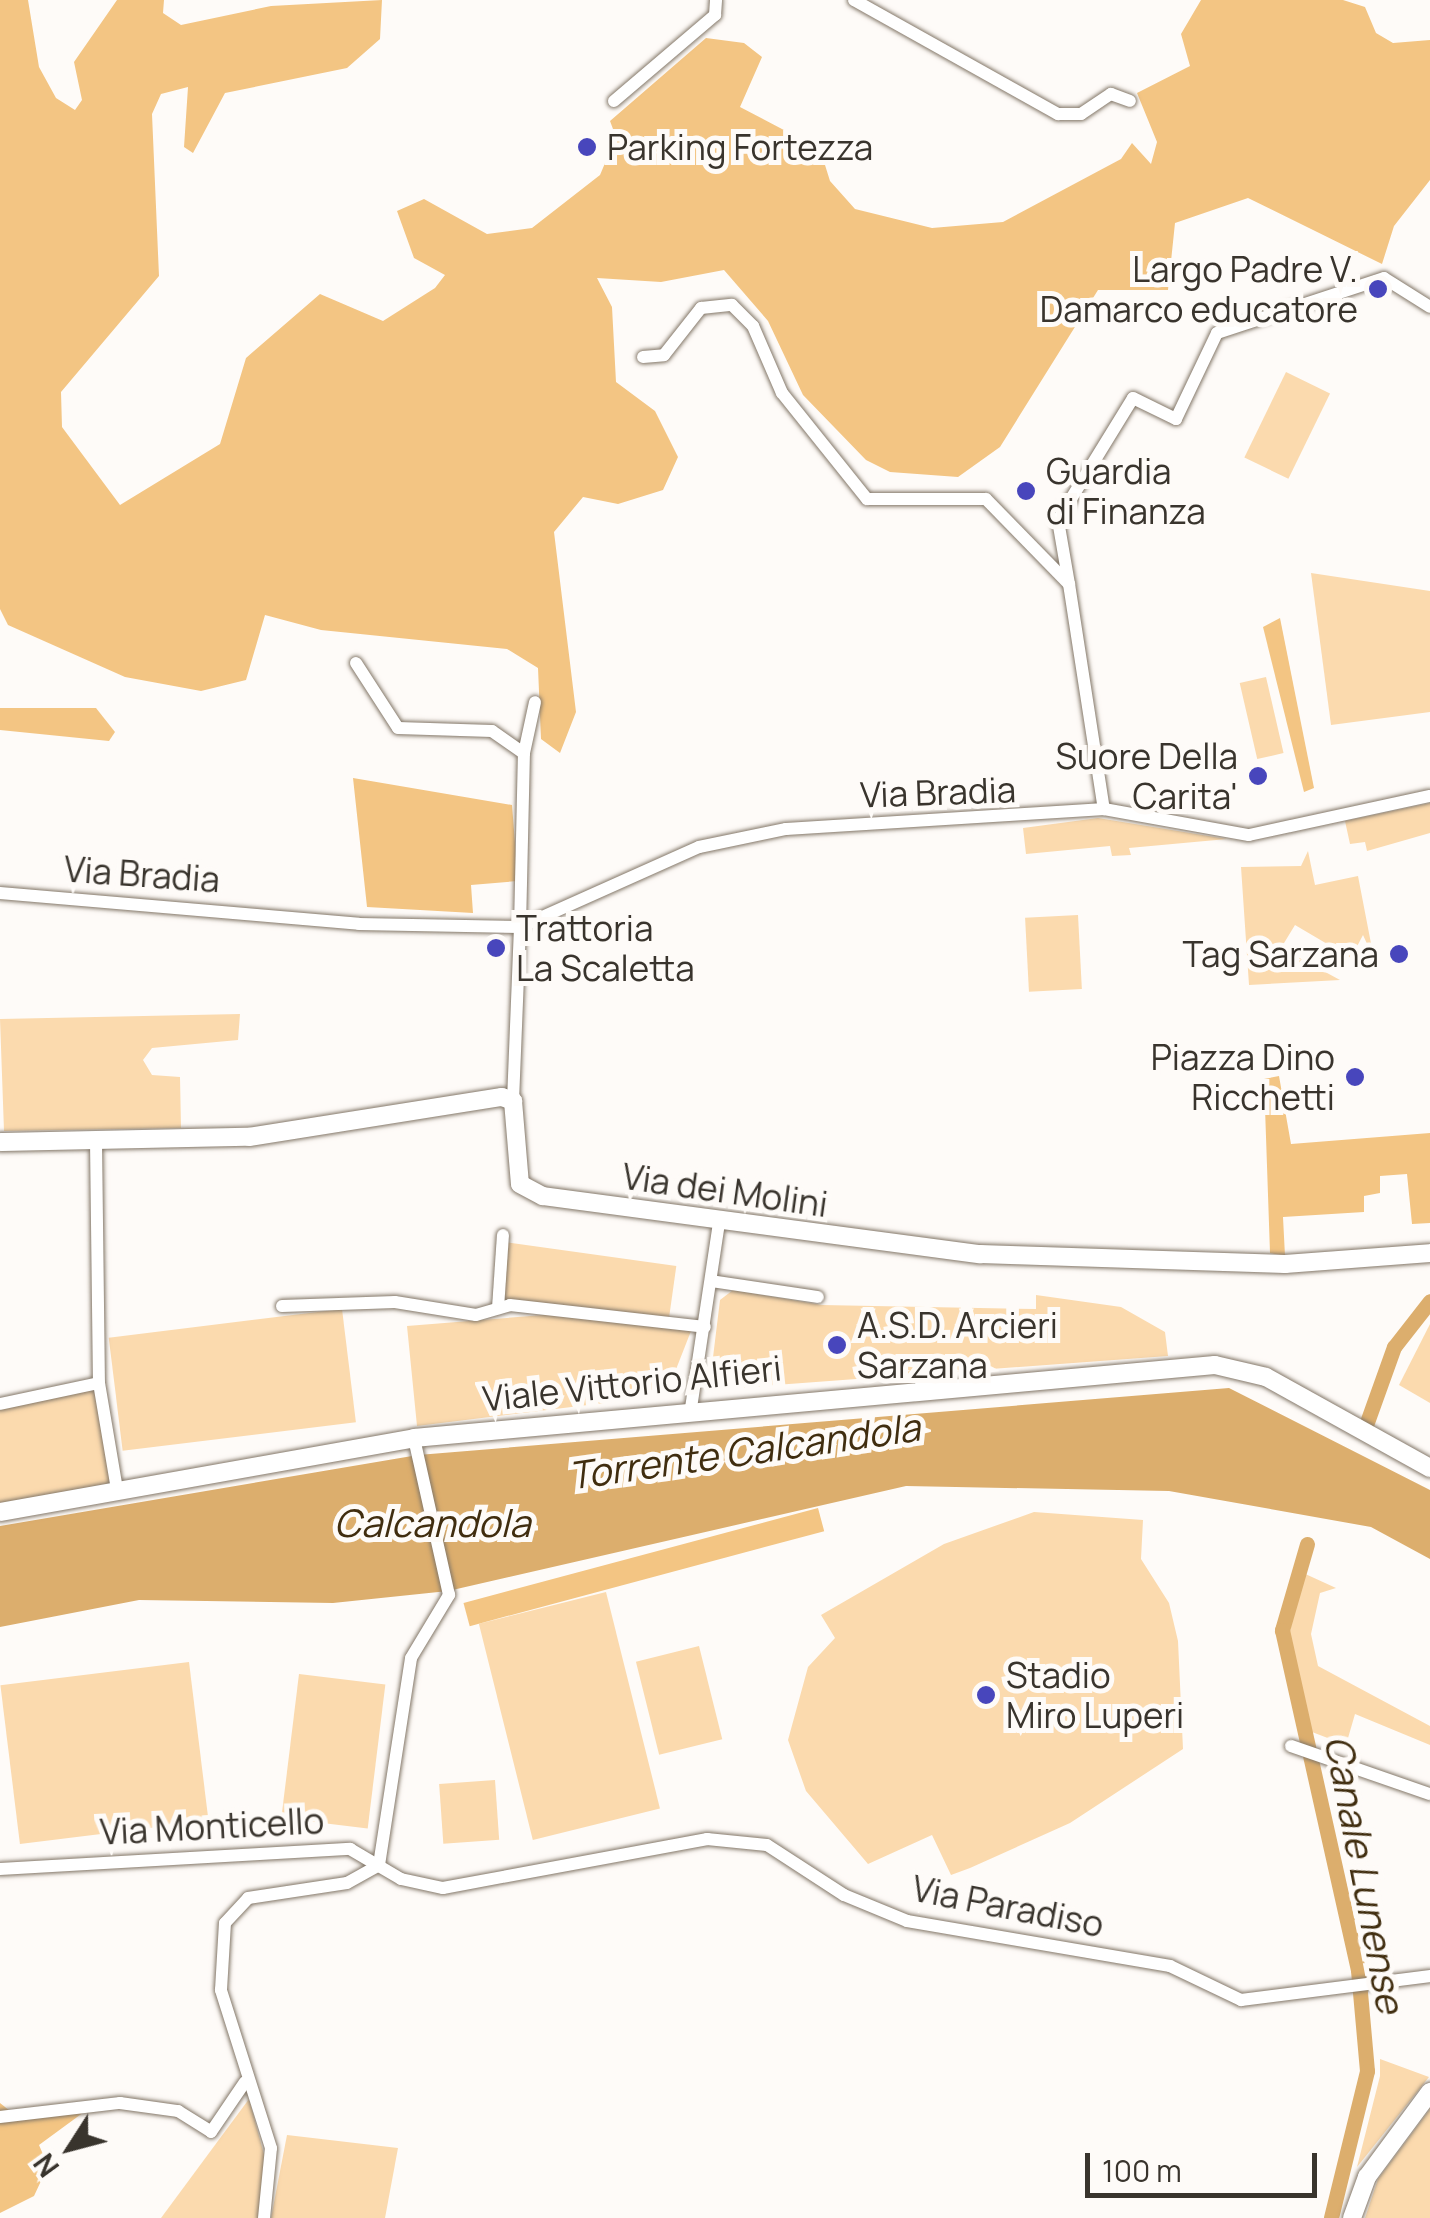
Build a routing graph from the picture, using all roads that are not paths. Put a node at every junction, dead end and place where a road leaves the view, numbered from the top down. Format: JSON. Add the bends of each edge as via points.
{"nodes":[{"id":1,"x":716,"y":0,"type":"edge"},
{"id":2,"x":854,"y":0,"type":"edge"},
{"id":3,"x":614,"y":101,"type":"dead end"},
{"id":4,"x":1130,"y":101,"type":"dead end"},
{"id":5,"x":1430,"y":307,"type":"edge"},
{"id":6,"x":643,"y":357,"type":"dead end"},
{"id":7,"x":1070,"y":584,"type":"junction"},
{"id":8,"x":356,"y":663,"type":"dead end"},
{"id":9,"x":535,"y":702,"type":"dead end"},
{"id":10,"x":524,"y":752,"type":"junction"},
{"id":11,"x":1430,"y":796,"type":"edge"},
{"id":12,"x":1104,"y":809,"type":"junction"},
{"id":13,"x":0,"y":894,"type":"edge"},
{"id":14,"x":520,"y":927,"type":"junction"},
{"id":15,"x":513,"y":1101,"type":"junction"},
{"id":16,"x":96,"y":1141,"type":"junction"},
{"id":17,"x":0,"y":1142,"type":"edge"},
{"id":18,"x":719,"y":1222,"type":"junction"},
{"id":19,"x":503,"y":1235,"type":"dead end"},
{"id":20,"x":1430,"y":1253,"type":"edge"},
{"id":21,"x":711,"y":1281,"type":"junction"},
{"id":22,"x":818,"y":1297,"type":"dead end"},
{"id":23,"x":282,"y":1306,"type":"dead end"},
{"id":24,"x":498,"y":1308,"type":"junction"},
{"id":25,"x":705,"y":1326,"type":"junction"},
{"id":26,"x":100,"y":1383,"type":"junction"},
{"id":27,"x":0,"y":1404,"type":"edge"},
{"id":28,"x":691,"y":1408,"type":"junction"},
{"id":29,"x":414,"y":1438,"type":"junction"},
{"id":30,"x":1430,"y":1468,"type":"edge"},
{"id":31,"x":117,"y":1489,"type":"junction"},
{"id":32,"x":0,"y":1512,"type":"edge"},
{"id":33,"x":1291,"y":1746,"type":"dead end"},
{"id":34,"x":1430,"y":1794,"type":"edge"},
{"id":35,"x":379,"y":1865,"type":"junction"},
{"id":36,"x":0,"y":1869,"type":"edge"},
{"id":37,"x":1430,"y":1976,"type":"edge"},
{"id":38,"x":245,"y":2082,"type":"junction"},
{"id":39,"x":1430,"y":2092,"type":"edge"},
{"id":40,"x":0,"y":2117,"type":"edge"},
{"id":41,"x":264,"y":2218,"type":"edge"},
{"id":42,"x":1352,"y":2218,"type":"edge"}],
"edges":[{"from":1,"to":3,"type":"street","via":[[715,15]]},
{"from":2,"to":4,"type":"street","via":[[1058,114],[1080,114],[1111,94]]},
{"from":5,"to":7,"type":"street","via":[[1384,278],[1216,333],[1176,419],[1134,398],[1058,520]]},
{"from":6,"to":7,"type":"street","via":[[664,355],[701,308],[732,305],[754,326],[782,393],[867,498],[986,498]]},
{"from":7,"to":12,"type":"street"},
{"from":8,"to":10,"type":"street","via":[[398,728],[492,731]]},
{"from":9,"to":10,"type":"street"},
{"from":10,"to":14,"type":"street"},
{"from":11,"to":12,"type":"street","name":"Via Bradia","via":[[1237,836]]},
{"from":12,"to":14,"type":"street","name":"Via Bradia","via":[[786,830],[699,847]]},
{"from":13,"to":14,"type":"street","name":"Via Bradia","via":[[359,924]]},
{"from":14,"to":15,"type":"street"},
{"from":15,"to":16,"type":"street","via":[[433,1103],[248,1137]]},
{"from":15,"to":18,"type":"street","name":"Via dei Molini","via":[[523,1190]]},
{"from":16,"to":17,"type":"street"},
{"from":16,"to":26,"type":"street"},
{"from":18,"to":20,"type":"street","name":"Via dei Molini","via":[[980,1254],[1286,1264]]},
{"from":18,"to":21,"type":"street"},
{"from":19,"to":24,"type":"street"},
{"from":21,"to":22,"type":"street"},
{"from":21,"to":25,"type":"street"},
{"from":23,"to":24,"type":"street"},
{"from":24,"to":25,"type":"street"},
{"from":25,"to":28,"type":"street"},
{"from":26,"to":27,"type":"street"},
{"from":26,"to":31,"type":"street"},
{"from":28,"to":29,"type":"street","name":"Viale Vittorio Alfieri"},
{"from":28,"to":30,"type":"street","name":"Viale Vittorio Alfieri","via":[[1214,1365],[1266,1377]]},
{"from":29,"to":31,"type":"street","name":"Viale Vittorio Alfieri"},
{"from":29,"to":35,"type":"street","via":[[449,1595],[411,1658]]},
{"from":31,"to":32,"type":"street","name":"Viale Vittorio Alfieri"},
{"from":33,"to":34,"type":"street"},
{"from":35,"to":36,"type":"street","name":"Via Monticello","via":[[359,1851],[294,1848]]},
{"from":35,"to":37,"type":"street","name":"Via Paradiso","via":[[423,1888],[444,1888],[521,1880],[663,1844],[767,1846],[907,1921],[1170,1966],[1241,2000]]},
{"from":35,"to":38,"type":"street","via":[[346,1883],[248,1898],[228,1916],[221,1990]]},
{"from":38,"to":40,"type":"street","via":[[211,2132],[178,2111],[138,2104]]},
{"from":38,"to":41,"type":"street","via":[[271,2148]]},
{"from":39,"to":42,"type":"street","via":[[1367,2177]]}]}
